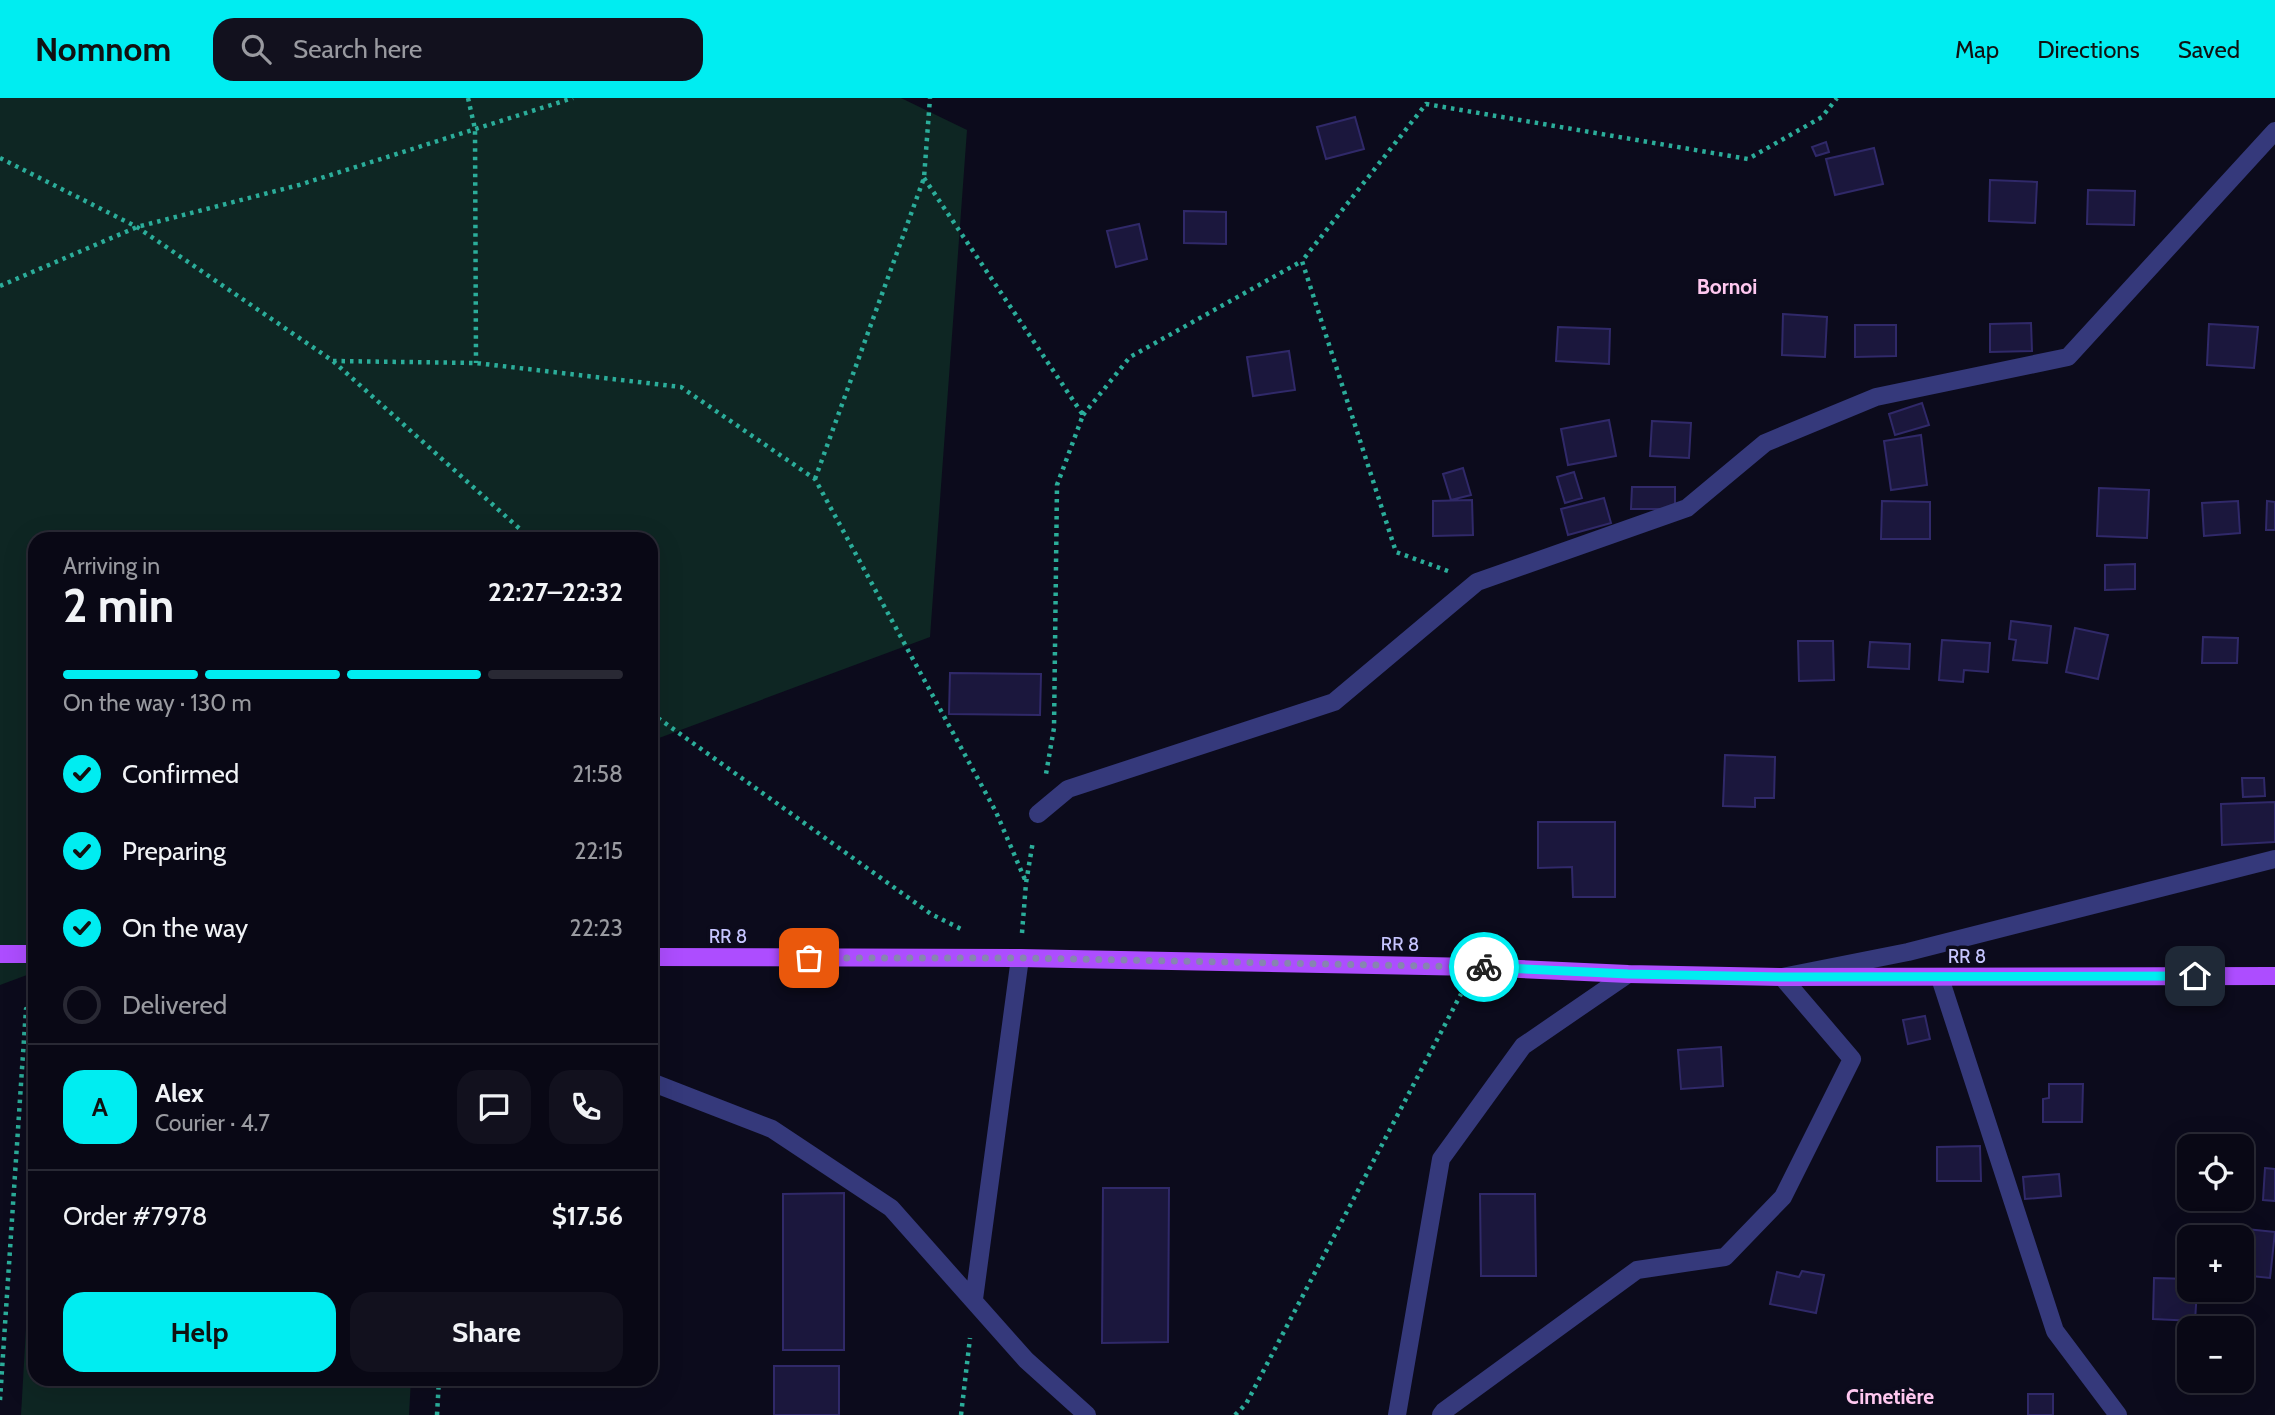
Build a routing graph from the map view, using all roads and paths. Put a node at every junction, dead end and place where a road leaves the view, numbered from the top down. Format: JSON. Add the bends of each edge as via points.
{"nodes":[{"id":1,"x":468,"y":98,"type":"edge"},
{"id":2,"x":573,"y":98,"type":"edge"},
{"id":3,"x":930,"y":98,"type":"edge"},
{"id":4,"x":1837,"y":98,"type":"edge"},
{"id":5,"x":475,"y":129,"type":"junction"},
{"id":6,"x":2275,"y":131,"type":"edge"},
{"id":7,"x":0,"y":158,"type":"edge"},
{"id":8,"x":924,"y":178,"type":"junction"},
{"id":9,"x":137,"y":227,"type":"junction"},
{"id":10,"x":1302,"y":261,"type":"junction"},
{"id":11,"x":0,"y":286,"type":"edge"},
{"id":12,"x":333,"y":361,"type":"junction"},
{"id":13,"x":476,"y":363,"type":"junction"},
{"id":14,"x":1083,"y":415,"type":"junction"},
{"id":15,"x":816,"y":479,"type":"junction"},
{"id":16,"x":523,"y":532,"type":"edge"},
{"id":17,"x":1477,"y":582,"type":"junction"},
{"id":18,"x":658,"y":718,"type":"edge"},
{"id":19,"x":1038,"y":814,"type":"junction"},
{"id":20,"x":2275,"y":859,"type":"edge"},
{"id":21,"x":1026,"y":883,"type":"junction"},
{"id":22,"x":964,"y":930,"type":"dead end"},
{"id":23,"x":0,"y":954,"type":"edge"},
{"id":24,"x":28,"y":954,"type":"edge"},
{"id":25,"x":658,"y":957,"type":"edge"},
{"id":26,"x":1020,"y":958,"type":"junction"},
{"id":27,"x":1476,"y":967,"type":"junction"},
{"id":28,"x":1628,"y":974,"type":"junction"},
{"id":29,"x":2275,"y":976,"type":"edge"},
{"id":30,"x":1782,"y":977,"type":"junction"},
{"id":31,"x":1940,"y":978,"type":"junction"},
{"id":32,"x":28,"y":1009,"type":"edge"},
{"id":33,"x":658,"y":1085,"type":"edge"},
{"id":34,"x":974,"y":1299,"type":"junction"},
{"id":35,"x":439,"y":1386,"type":"edge"},
{"id":36,"x":0,"y":1399,"type":"edge"},
{"id":37,"x":437,"y":1415,"type":"edge"},
{"id":38,"x":961,"y":1415,"type":"edge"},
{"id":39,"x":1087,"y":1415,"type":"edge"},
{"id":40,"x":1235,"y":1415,"type":"edge"},
{"id":41,"x":1397,"y":1415,"type":"edge"},
{"id":42,"x":1441,"y":1415,"type":"edge"},
{"id":43,"x":2118,"y":1415,"type":"edge"}],
"edges":[{"from":1,"to":5,"type":"path"},
{"from":2,"to":5,"type":"path"},
{"from":3,"to":8,"type":"path"},
{"from":4,"to":10,"type":"path","via":[[1822,117],[1748,159],[1426,104]]},
{"from":5,"to":9,"type":"path","via":[[299,185]]},
{"from":5,"to":13,"type":"path"},
{"from":6,"to":17,"type":"street","via":[[2067,356],[1876,397],[1765,443],[1687,508]]},
{"from":7,"to":9,"type":"path"},
{"from":8,"to":14,"type":"path"},
{"from":8,"to":15,"type":"path"},
{"from":9,"to":11,"type":"path"},
{"from":9,"to":12,"type":"path"},
{"from":10,"to":14,"type":"path","via":[[1130,357]]},
{"from":10,"to":17,"type":"path","via":[[1396,552]]},
{"from":12,"to":13,"type":"path"},
{"from":12,"to":16,"type":"path"},
{"from":13,"to":15,"type":"path","via":[[681,387]]},
{"from":14,"to":19,"type":"path","via":[[1057,485],[1054,728]]},
{"from":15,"to":21,"type":"path","via":[[996,812]]},
{"from":17,"to":19,"type":"street","via":[[1334,702],[1068,789]]},
{"from":18,"to":22,"type":"path","via":[[930,914]]},
{"from":19,"to":21,"type":"path"},
{"from":20,"to":30,"type":"street","via":[[1908,952]]},
{"from":21,"to":26,"type":"path"},
{"from":23,"to":24,"type":"main road"},
{"from":25,"to":26,"type":"main road","name":"RR 8","number":"RR 8"},
{"from":26,"to":27,"type":"main road","name":"RR 8","number":"RR 8"},
{"from":26,"to":34,"type":"street"},
{"from":27,"to":28,"type":"main road","name":"RR 8","number":"RR 8"},
{"from":27,"to":40,"type":"path","via":[[1245,1404]]},
{"from":28,"to":30,"type":"main road","name":"RR 8","number":"RR 8"},
{"from":28,"to":41,"type":"street","via":[[1522,1046],[1441,1158]]},
{"from":29,"to":31,"type":"main road","name":"RR 8","number":"RR 8"},
{"from":30,"to":31,"type":"main road","name":"RR 8","number":"RR 8"},
{"from":30,"to":42,"type":"street","via":[[1852,1059],[1783,1197],[1725,1257],[1637,1270]]},
{"from":31,"to":43,"type":"street","via":[[2054,1331]]},
{"from":32,"to":36,"type":"path"},
{"from":33,"to":34,"type":"street","via":[[772,1129],[891,1208]]},
{"from":34,"to":38,"type":"path"},
{"from":34,"to":39,"type":"street","via":[[1026,1360]]},
{"from":35,"to":37,"type":"path"}]}
